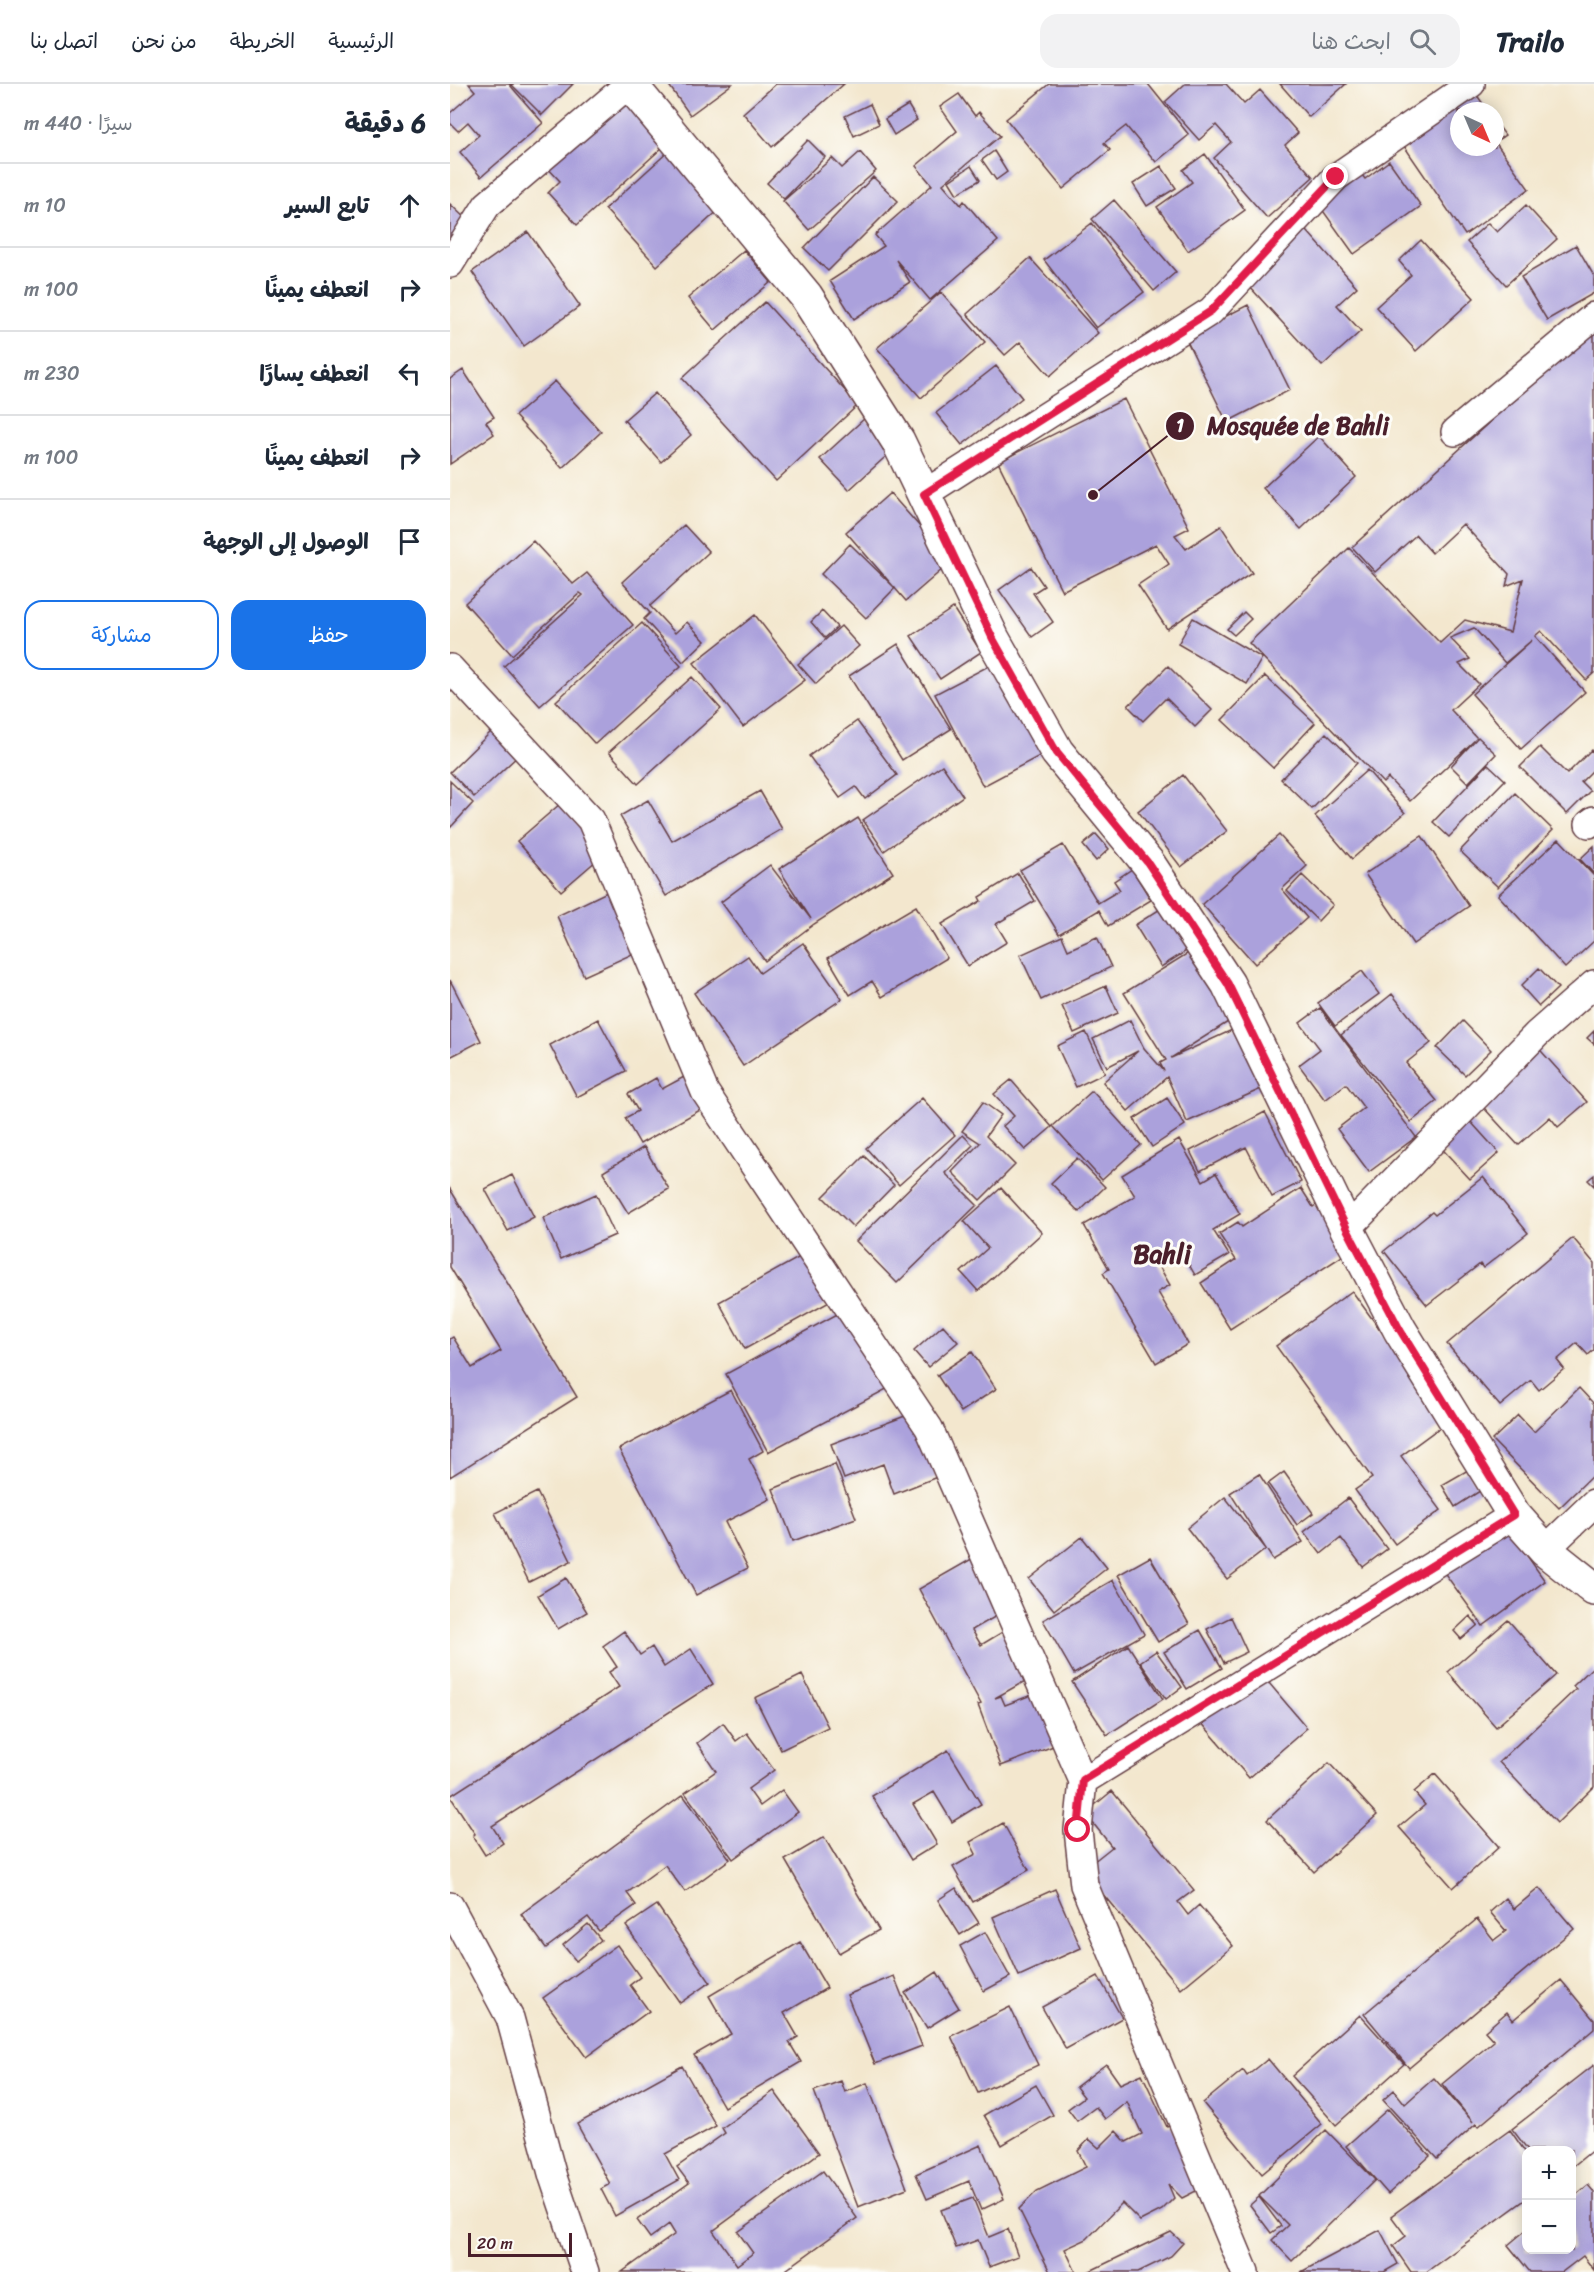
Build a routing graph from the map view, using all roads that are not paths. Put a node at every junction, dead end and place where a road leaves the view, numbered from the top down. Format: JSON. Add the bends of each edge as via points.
{"nodes":[{"id":1,"x":630,"y":84,"type":"edge"},
{"id":2,"x":1471,"y":84,"type":"edge"},
{"id":3,"x":450,"y":264,"type":"edge"},
{"id":4,"x":1594,"y":316,"type":"edge"},
{"id":5,"x":1455,"y":432,"type":"dead end"},
{"id":6,"x":924,"y":494,"type":"junction"},
{"id":7,"x":450,"y":668,"type":"edge"},
{"id":8,"x":1594,"y":984,"type":"edge"},
{"id":9,"x":1347,"y":1229,"type":"junction"},
{"id":10,"x":1594,"y":1503,"type":"edge"},
{"id":11,"x":1514,"y":1515,"type":"junction"},
{"id":12,"x":1545,"y":1550,"type":"junction"},
{"id":13,"x":1594,"y":1589,"type":"edge"},
{"id":14,"x":1083,"y":1780,"type":"junction"},
{"id":15,"x":450,"y":1906,"type":"edge"},
{"id":16,"x":585,"y":2272,"type":"edge"},
{"id":17,"x":1245,"y":2272,"type":"edge"}],
"edges":[{"from":1,"to":3,"type":"street","via":[[487,205]]},
{"from":1,"to":6,"type":"street","via":[[806,296],[898,441]]},
{"from":2,"to":6,"type":"street","via":[[1336,177],[1211,311]]},
{"from":4,"to":5,"type":"street"},
{"from":6,"to":9,"type":"street","via":[[993,639],[1057,753],[1148,863],[1228,984]]},
{"from":7,"to":14,"type":"street","via":[[591,820],[705,1092],[929,1428]]},
{"from":8,"to":9,"type":"street","via":[[1537,1034]]},
{"from":9,"to":11,"type":"street","via":[[1400,1330]]},
{"from":10,"to":12,"type":"street"},
{"from":11,"to":12,"type":"street"},
{"from":11,"to":14,"type":"street"},
{"from":12,"to":13,"type":"street"},
{"from":14,"to":17,"type":"street","via":[[1078,1830],[1084,1885]]},
{"from":15,"to":16,"type":"street","via":[[510,2018],[552,2176]]}]}
